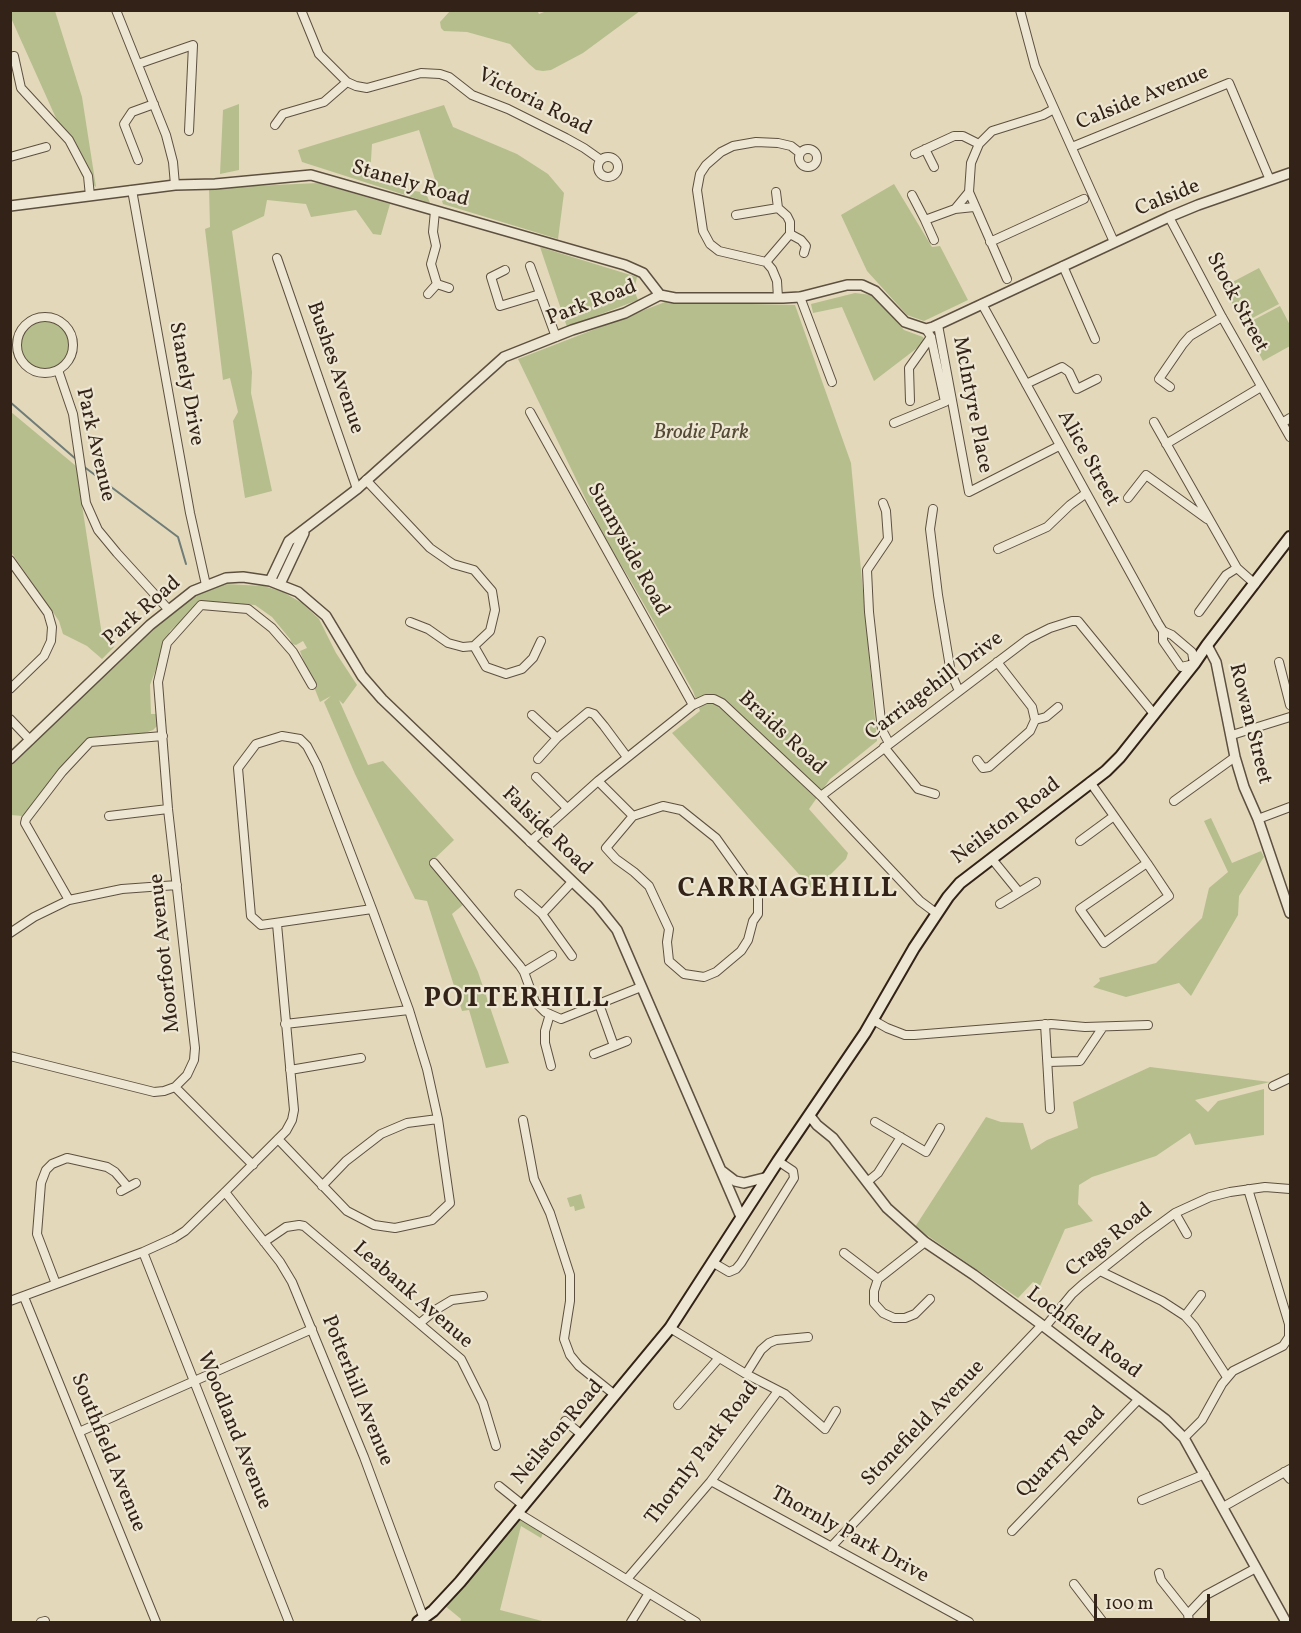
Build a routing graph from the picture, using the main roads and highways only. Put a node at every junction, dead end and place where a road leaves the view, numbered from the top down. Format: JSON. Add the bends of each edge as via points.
{"nodes":[{"id":1,"x":1290,"y":537,"type":"edge"},
{"id":2,"x":421,"y":1621,"type":"edge"}],
"edges":[{"from":1,"to":2,"type":"main road","name":"Neilston Road","via":[[1120,757],[960,883],[936,913],[873,1020],[670,1328],[494,1542]]}]}
